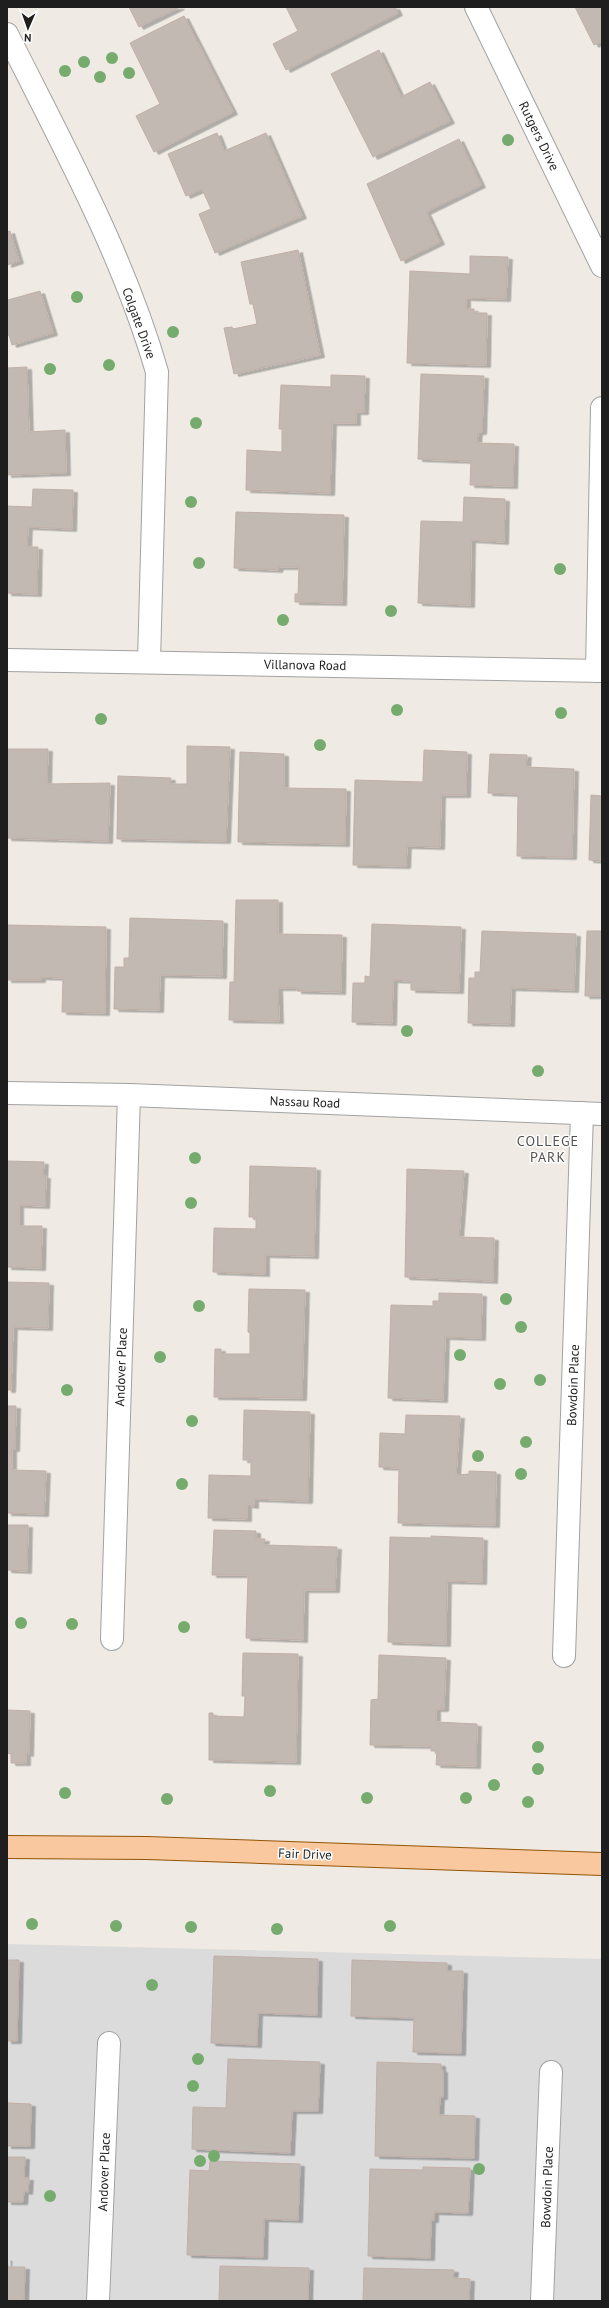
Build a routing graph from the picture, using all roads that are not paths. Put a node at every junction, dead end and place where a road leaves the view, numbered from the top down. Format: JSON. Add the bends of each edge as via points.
{"nodes":[{"id":1,"x":476,"y":7,"type":"edge"},
{"id":2,"x":7,"y":34,"type":"edge"},
{"id":3,"x":602,"y":266,"type":"edge"},
{"id":4,"x":602,"y":408,"type":"edge"},
{"id":5,"x":7,"y":660,"type":"edge"},
{"id":6,"x":149,"y":661,"type":"junction"},
{"id":7,"x":599,"y":671,"type":"edge"},
{"id":8,"x":7,"y":1093,"type":"edge"},
{"id":9,"x":129,"y":1095,"type":"junction"},
{"id":10,"x":592,"y":1114,"type":"edge"},
{"id":11,"x":112,"y":1639,"type":"dead end"},
{"id":12,"x":564,"y":1656,"type":"dead end"},
{"id":13,"x":7,"y":1847,"type":"edge"},
{"id":14,"x":602,"y":1864,"type":"edge"},
{"id":15,"x":109,"y":2043,"type":"dead end"},
{"id":16,"x":551,"y":2072,"type":"dead end"},
{"id":17,"x":98,"y":2301,"type":"edge"},
{"id":18,"x":542,"y":2301,"type":"edge"}],
"edges":[{"from":1,"to":3,"type":"street","name":"Rutgers Drive"},
{"from":2,"to":6,"type":"street","name":"Colgate Drive","via":[[88,197],[144,328],[157,372]]},
{"from":4,"to":7,"type":"street"},
{"from":5,"to":6,"type":"street","name":"Villanova Road"},
{"from":6,"to":7,"type":"street","name":"Villanova Road"},
{"from":8,"to":9,"type":"street","name":"Nassau Road"},
{"from":9,"to":10,"type":"street","name":"Nassau Road"},
{"from":9,"to":11,"type":"street","name":"Andover Place"},
{"from":10,"to":12,"type":"street","name":"Bowdoin Place"},
{"from":13,"to":14,"type":"main road","name":"Fair Drive","via":[[147,1848]]},
{"from":15,"to":17,"type":"street","name":"Andover Place"},
{"from":16,"to":18,"type":"street","name":"Bowdoin Place"}]}
